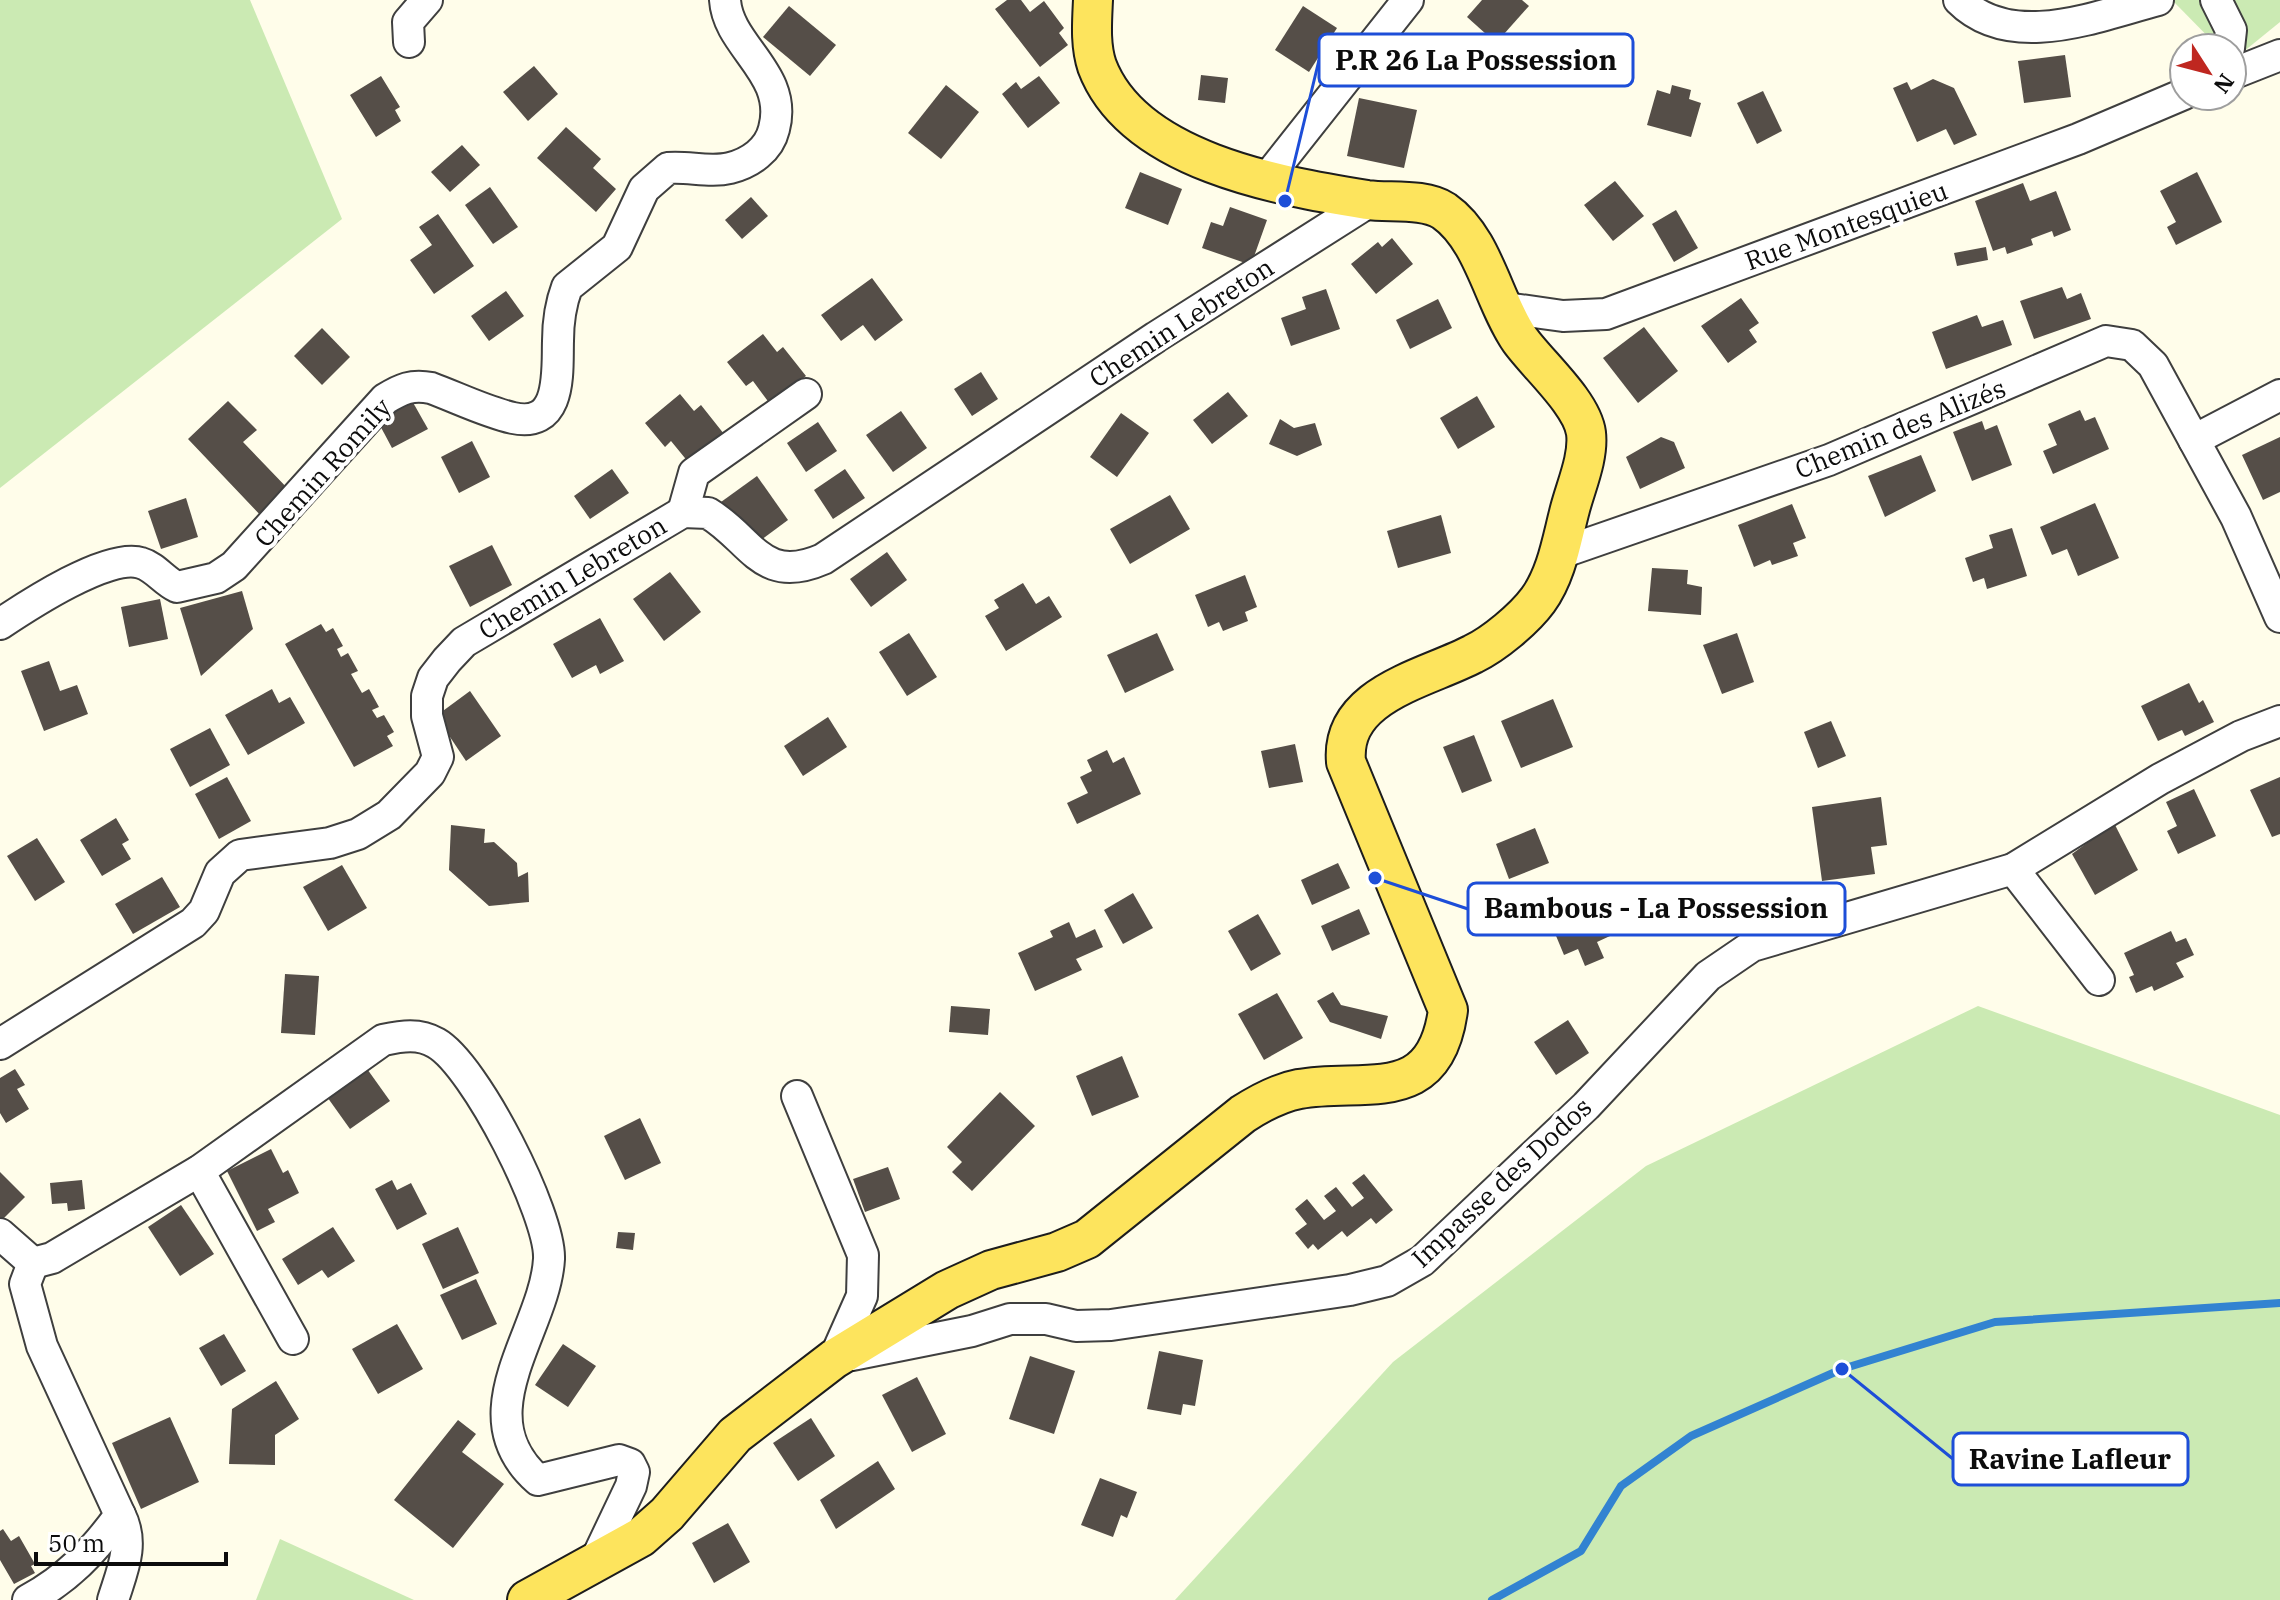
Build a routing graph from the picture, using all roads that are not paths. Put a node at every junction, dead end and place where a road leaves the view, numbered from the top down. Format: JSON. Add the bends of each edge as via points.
{"nodes":[{"id":1,"x":427,"y":0,"type":"edge"},
{"id":2,"x":725,"y":0,"type":"edge"},
{"id":3,"x":1093,"y":0,"type":"edge"},
{"id":4,"x":1408,"y":0,"type":"edge"},
{"id":5,"x":1959,"y":0,"type":"edge"},
{"id":6,"x":2158,"y":0,"type":"edge"},
{"id":7,"x":2216,"y":0,"type":"edge"},
{"id":8,"x":2076,"y":10,"type":"edge"},
{"id":9,"x":2231,"y":32,"type":"edge"},
{"id":10,"x":409,"y":42,"type":"dead end"},
{"id":11,"x":2280,"y":55,"type":"edge"},
{"id":12,"x":2248,"y":68,"type":"edge"},
{"id":13,"x":2168,"y":101,"type":"edge"},
{"id":14,"x":1264,"y":182,"type":"junction"},
{"id":15,"x":1372,"y":200,"type":"junction"},
{"id":16,"x":1499,"y":307,"type":"junction"},
{"id":17,"x":806,"y":394,"type":"dead end"},
{"id":18,"x":2280,"y":395,"type":"edge"},
{"id":19,"x":2194,"y":440,"type":"junction"},
{"id":20,"x":683,"y":512,"type":"junction"},
{"id":21,"x":1558,"y":554,"type":"junction"},
{"id":22,"x":2268,"y":555,"type":"edge"},
{"id":23,"x":2280,"y":617,"type":"edge"},
{"id":24,"x":0,"y":624,"type":"edge"},
{"id":25,"x":2280,"y":721,"type":"edge"},
{"id":26,"x":2013,"y":869,"type":"junction"},
{"id":27,"x":2099,"y":980,"type":"dead end"},
{"id":28,"x":0,"y":1044,"type":"edge"},
{"id":29,"x":797,"y":1096,"type":"dead end"},
{"id":30,"x":199,"y":1171,"type":"junction"},
{"id":31,"x":0,"y":1234,"type":"edge"},
{"id":32,"x":33,"y":1263,"type":"junction"},
{"id":33,"x":293,"y":1339,"type":"dead end"},
{"id":34,"x":834,"y":1359,"type":"junction"},
{"id":35,"x":120,"y":1515,"type":"junction"},
{"id":36,"x":592,"y":1568,"type":"junction"},
{"id":37,"x":28,"y":1600,"type":"edge"},
{"id":38,"x":113,"y":1600,"type":"edge"},
{"id":39,"x":527,"y":1600,"type":"edge"}],
"edges":[{"from":1,"to":10,"type":"street","via":[[408,22]]},
{"from":2,"to":24,"type":"street","name":"Chemin Romily","via":[[729,17],[773,87],[777,120],[772,139],[746,162],[727,169],[668,168],[644,189],[617,247],[567,287],[557,340],[559,378],[548,407],[516,419],[431,388],[402,388],[385,399],[252,550],[216,578],[177,587],[142,563],[129,561],[78,579]]},
{"from":3,"to":14,"type":"main road","via":[[1091,36],[1097,66],[1115,99],[1138,123],[1209,161]]},
{"from":4,"to":14,"type":"street"},
{"from":5,"to":8,"type":"street","via":[[1990,21],[2025,28]]},
{"from":6,"to":8,"type":"street"},
{"from":7,"to":9,"type":"street"},
{"from":11,"to":12,"type":"street"},
{"from":13,"to":16,"type":"street","name":"Rue Montesquieu","via":[[1606,314],[1563,316]]},
{"from":14,"to":15,"type":"main road"},
{"from":15,"to":16,"type":"main road","via":[[1443,210],[1475,247]]},
{"from":15,"to":20,"type":"street","name":"Chemin Lebreton","via":[[823,559],[805,567],[768,563],[719,519],[696,510]]},
{"from":16,"to":21,"type":"main road","via":[[1582,417],[1582,463]]},
{"from":17,"to":20,"type":"street","via":[[694,473]]},
{"from":18,"to":19,"type":"street"},
{"from":19,"to":21,"type":"street","name":"Chemin des Alizés","via":[[2153,365],[2132,345],[2106,341],[1829,460]]},
{"from":19,"to":22,"type":"street","name":"Chemin des Alizés"},
{"from":20,"to":28,"type":"street","name":"Chemin Lebreton","via":[[464,642],[433,678],[427,696],[438,757],[430,773],[389,815],[330,843],[240,855],[220,873],[193,923]]},
{"from":21,"to":34,"type":"main road","via":[[1537,601],[1518,619],[1477,653],[1372,702],[1350,727],[1345,745],[1346,762],[1448,1010],[1439,1044],[1429,1058],[1400,1082],[1299,1089],[1270,1098],[1087,1239],[947,1290]]},
{"from":22,"to":23,"type":"street","name":"Chemin des Alizés"},
{"from":25,"to":26,"type":"street","name":"Impasse des Dodos","via":[[2160,779]]},
{"from":26,"to":27,"type":"street"},
{"from":26,"to":34,"type":"street","name":"Impasse des Dodos","via":[[1752,946],[1708,976],[1586,1106],[1422,1261],[1387,1281],[1111,1325],[1010,1319]]},
{"from":29,"to":34,"type":"street","via":[[863,1255],[862,1296]]},
{"from":30,"to":32,"type":"street","via":[[52,1258]]},
{"from":30,"to":33,"type":"street"},
{"from":30,"to":36,"type":"street","via":[[383,1040],[420,1036],[451,1054],[490,1109],[544,1220],[549,1260],[507,1385],[512,1442],[538,1480],[619,1460],[634,1472]]},
{"from":31,"to":32,"type":"street"},
{"from":32,"to":35,"type":"street","via":[[25,1284],[42,1346]]},
{"from":34,"to":36,"type":"main road","via":[[735,1435],[641,1537]]},
{"from":35,"to":37,"type":"street","via":[[89,1556],[55,1586]]},
{"from":35,"to":38,"type":"street","via":[[128,1546]]},
{"from":36,"to":39,"type":"main road"}]}
